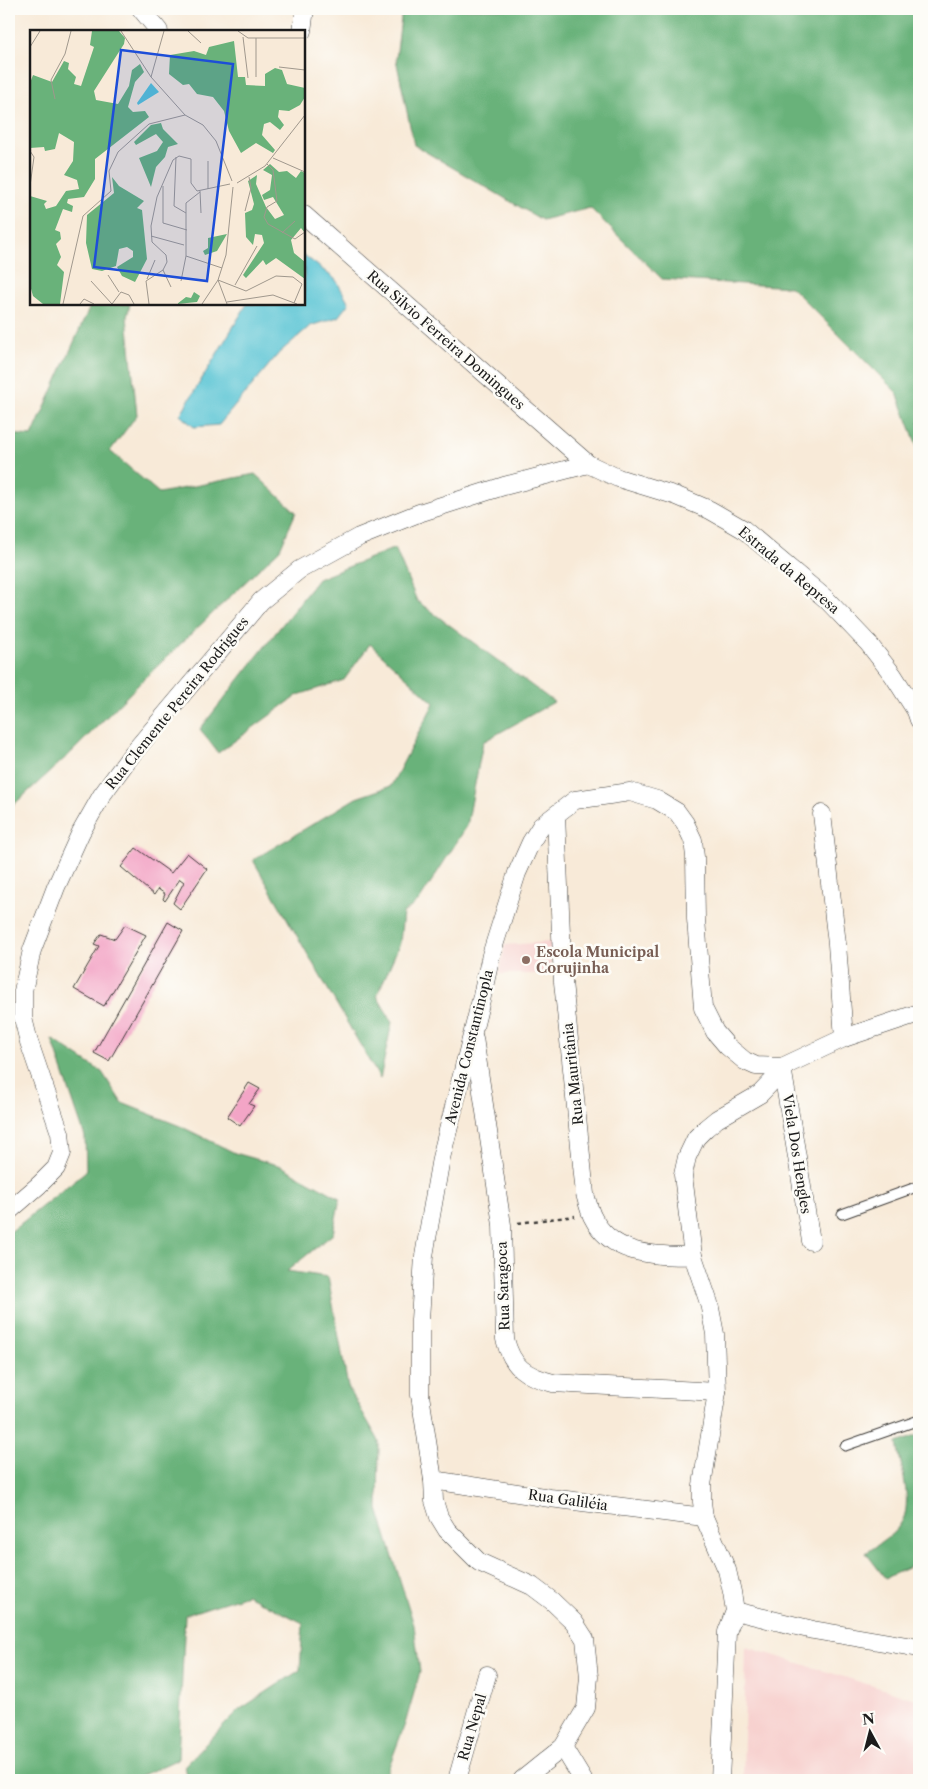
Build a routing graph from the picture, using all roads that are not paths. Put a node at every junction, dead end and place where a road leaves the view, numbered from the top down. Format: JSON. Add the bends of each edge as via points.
{"nodes":[{"id":1,"x":141,"y":9,"type":"edge"},
{"id":2,"x":305,"y":9,"type":"edge"},
{"id":3,"x":157,"y":30,"type":"edge"},
{"id":4,"x":302,"y":30,"type":"edge"},
{"id":5,"x":305,"y":216,"type":"edge"},
{"id":6,"x":588,"y":464,"type":"junction"},
{"id":7,"x":919,"y":720,"type":"edge"},
{"id":8,"x":556,"y":814,"type":"junction"},
{"id":9,"x":822,"y":814,"type":"dead end"},
{"id":10,"x":919,"y":1014,"type":"edge"},
{"id":11,"x":473,"y":1030,"type":"junction"},
{"id":12,"x":844,"y":1038,"type":"junction"},
{"id":13,"x":783,"y":1069,"type":"junction"},
{"id":14,"x":919,"y":1186,"type":"edge"},
{"id":15,"x":9,"y":1211,"type":"edge"},
{"id":16,"x":842,"y":1214,"type":"dead end"},
{"id":17,"x":811,"y":1241,"type":"dead end"},
{"id":18,"x":693,"y":1256,"type":"junction"},
{"id":19,"x":716,"y":1392,"type":"junction"},
{"id":20,"x":919,"y":1420,"type":"edge"},
{"id":21,"x":845,"y":1446,"type":"dead end"},
{"id":22,"x":433,"y":1480,"type":"junction"},
{"id":23,"x":704,"y":1517,"type":"junction"},
{"id":24,"x":735,"y":1611,"type":"junction"},
{"id":25,"x":919,"y":1648,"type":"edge"},
{"id":26,"x":487,"y":1674,"type":"dead end"},
{"id":27,"x":563,"y":1747,"type":"junction"},
{"id":28,"x":457,"y":1780,"type":"edge"},
{"id":29,"x":522,"y":1780,"type":"edge"},
{"id":30,"x":583,"y":1780,"type":"edge"},
{"id":31,"x":720,"y":1780,"type":"edge"}],
"edges":[{"from":1,"to":3,"type":"street"},
{"from":2,"to":4,"type":"street"},
{"from":5,"to":6,"type":"street","name":"Rua Silvio Ferreira Domingues"},
{"from":6,"to":7,"type":"street","name":"Estrada da Represa","via":[[618,478],[677,496],[743,529],[826,599],[868,643],[893,675]]},
{"from":6,"to":15,"type":"street","name":"Rua Clemente Pereira Rodrigues","via":[[419,513],[359,537],[299,570],[261,601],[132,754],[102,795],[81,832],[32,950],[23,991],[23,1018],[60,1133],[62,1153],[56,1168]]},
{"from":8,"to":11,"type":"street","name":"Avenida Constantinopla","via":[[541,826],[530,842],[517,873],[491,955]]},
{"from":8,"to":13,"type":"street","name":"Avenida Constantinopla","via":[[575,800],[630,792],[657,800],[677,812],[693,840],[703,1008],[708,1021],[727,1046],[745,1061],[756,1066]]},
{"from":8,"to":18,"type":"street","name":"Rua Mauritânia","via":[[563,982],[585,1194],[591,1214],[603,1232],[623,1247],[650,1255]]},
{"from":9,"to":12,"type":"street"},
{"from":10,"to":12,"type":"street","name":"Avenida Constantinopla"},
{"from":11,"to":19,"type":"street","name":"Rua Saragoca","via":[[502,1225],[505,1338],[514,1362],[534,1378],[553,1383]]},
{"from":11,"to":22,"type":"street","name":"Avenida Constantinopla","via":[[441,1158],[424,1256],[420,1395]]},
{"from":12,"to":13,"type":"street","name":"Avenida Constantinopla"},
{"from":13,"to":17,"type":"street","name":"Viela Dos Hengles"},
{"from":13,"to":18,"type":"street","via":[[760,1094],[717,1119],[696,1138],[684,1175]]},
{"from":14,"to":16,"type":"lane"},
{"from":18,"to":19,"type":"street","via":[[712,1316]]},
{"from":19,"to":23,"type":"street","via":[[702,1485]]},
{"from":20,"to":21,"type":"lane"},
{"from":22,"to":23,"type":"street","name":"Rua Galiléia"},
{"from":22,"to":27,"type":"street","name":"Avenida Constantinopla","via":[[439,1517],[455,1540],[479,1562],[532,1586],[552,1601],[574,1622],[585,1639],[589,1677],[586,1708]]},
{"from":23,"to":24,"type":"street","via":[[727,1570]]},
{"from":24,"to":25,"type":"street","via":[[813,1630]]},
{"from":24,"to":31,"type":"street","via":[[727,1632]]},
{"from":26,"to":28,"type":"street","name":"Rua Nepal"},
{"from":27,"to":29,"type":"street","name":"Avenida Constantinopla"},
{"from":27,"to":30,"type":"street"}]}
